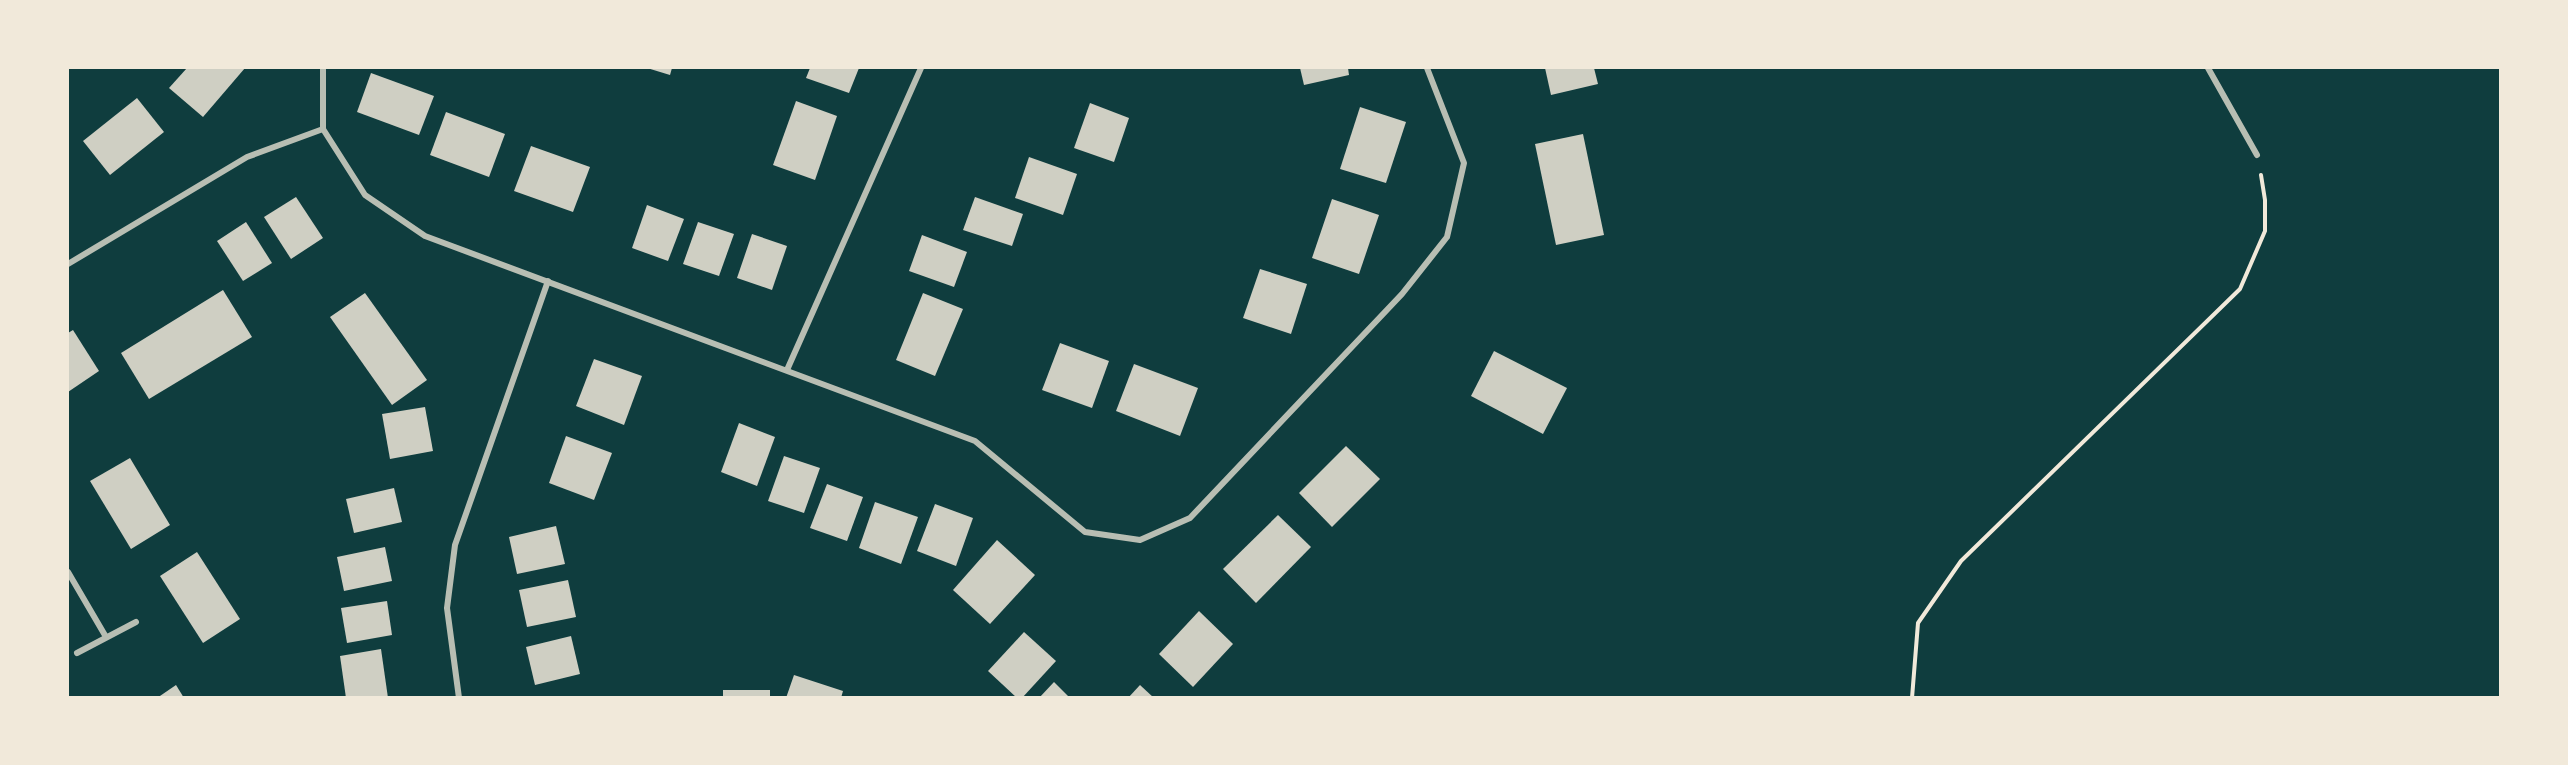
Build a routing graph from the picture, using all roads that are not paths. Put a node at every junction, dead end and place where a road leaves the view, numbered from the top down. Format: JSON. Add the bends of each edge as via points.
{"nodes":[{"id":1,"x":323,"y":68,"type":"edge"},
{"id":2,"x":921,"y":68,"type":"edge"},
{"id":3,"x":1427,"y":68,"type":"edge"},
{"id":4,"x":2208,"y":68,"type":"edge"},
{"id":5,"x":323,"y":129,"type":"junction"},
{"id":6,"x":2257,"y":155,"type":"road end"},
{"id":7,"x":68,"y":264,"type":"edge"},
{"id":8,"x":548,"y":281,"type":"junction"},
{"id":9,"x":787,"y":370,"type":"junction"},
{"id":10,"x":68,"y":572,"type":"edge"},
{"id":11,"x":136,"y":622,"type":"dead end"},
{"id":12,"x":105,"y":637,"type":"junction"},
{"id":13,"x":77,"y":653,"type":"dead end"},
{"id":14,"x":459,"y":698,"type":"edge"}],
"edges":[{"from":1,"to":5,"type":"street"},
{"from":2,"to":9,"type":"street"},
{"from":3,"to":9,"type":"street","via":[[1464,163],[1447,237],[1402,294],[1190,518],[1140,540],[1085,532],[975,441]]},
{"from":4,"to":6,"type":"street"},
{"from":5,"to":7,"type":"street","via":[[247,157]]},
{"from":5,"to":8,"type":"street","via":[[365,195],[425,236]]},
{"from":8,"to":9,"type":"street"},
{"from":8,"to":14,"type":"street","via":[[455,545],[447,608]]},
{"from":10,"to":12,"type":"street"},
{"from":11,"to":12,"type":"street"},
{"from":12,"to":13,"type":"street"}]}
